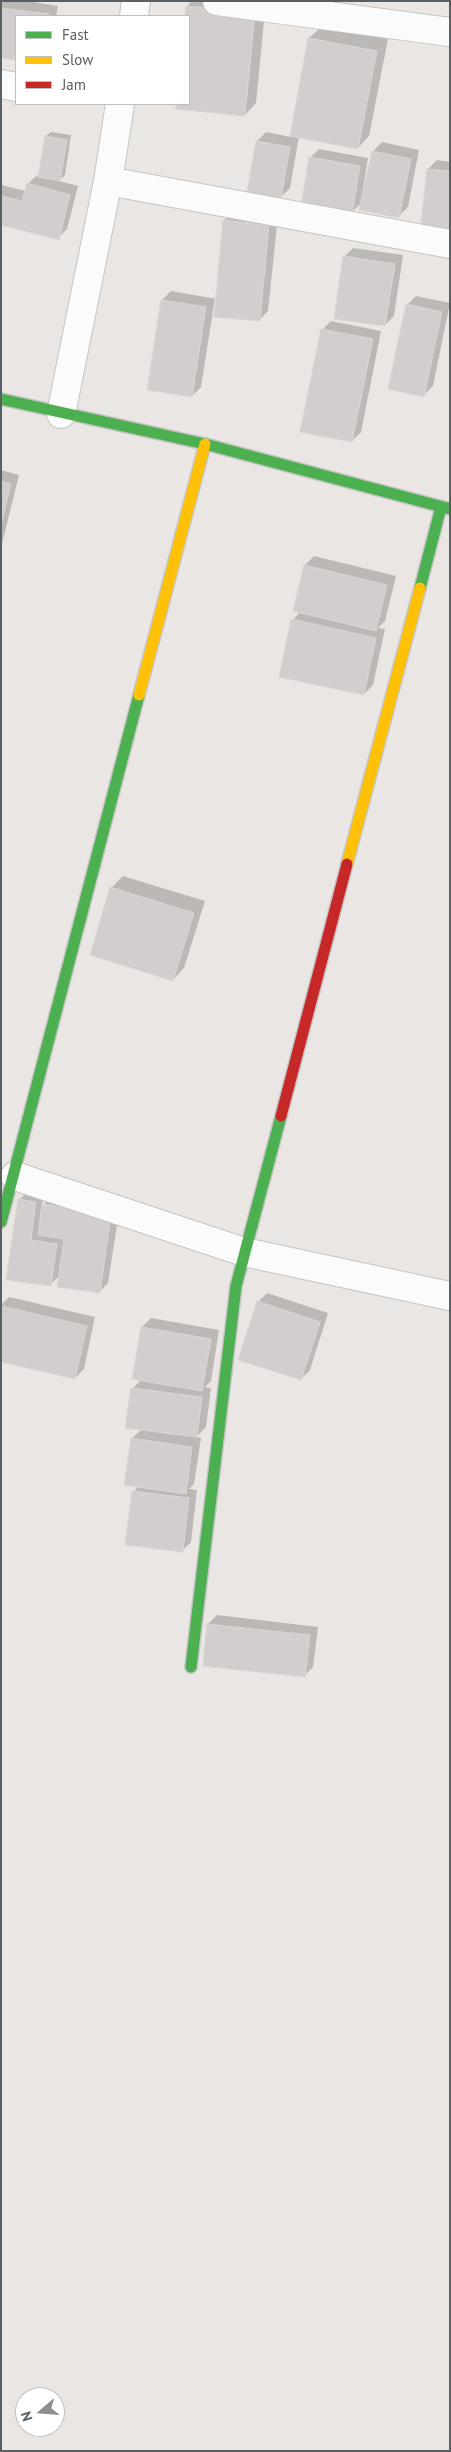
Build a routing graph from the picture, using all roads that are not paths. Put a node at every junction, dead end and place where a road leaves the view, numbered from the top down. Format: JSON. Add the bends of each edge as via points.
{"nodes":[{"id":1,"x":136,"y":1,"type":"edge"},
{"id":2,"x":217,"y":1,"type":"edge"},
{"id":3,"x":134,"y":15,"type":"edge"},
{"id":4,"x":450,"y":32,"type":"edge"},
{"id":5,"x":1,"y":84,"type":"edge"},
{"id":6,"x":15,"y":87,"type":"edge"},
{"id":7,"x":118,"y":105,"type":"edge"},
{"id":8,"x":108,"y":181,"type":"junction"},
{"id":9,"x":450,"y":244,"type":"edge"},
{"id":10,"x":1,"y":399,"type":"edge"},
{"id":11,"x":61,"y":414,"type":"junction"},
{"id":12,"x":205,"y":444,"type":"junction"},
{"id":13,"x":445,"y":508,"type":"edge"},
{"id":14,"x":15,"y":1176,"type":"junction"},
{"id":15,"x":1,"y":1222,"type":"edge"},
{"id":16,"x":244,"y":1252,"type":"junction"},
{"id":17,"x":450,"y":1296,"type":"edge"},
{"id":18,"x":191,"y":1667,"type":"dead end"}],
"edges":[{"from":1,"to":3,"type":"street"},
{"from":2,"to":4,"type":"street"},
{"from":5,"to":6,"type":"street"},
{"from":7,"to":8,"type":"street"},
{"from":8,"to":9,"type":"street"},
{"from":8,"to":11,"type":"street"},
{"from":10,"to":11,"type":"street"},
{"from":11,"to":12,"type":"street"},
{"from":12,"to":13,"type":"street"},
{"from":12,"to":14,"type":"street"},
{"from":13,"to":16,"type":"street"},
{"from":14,"to":15,"type":"street"},
{"from":14,"to":16,"type":"street"},
{"from":16,"to":17,"type":"street"},
{"from":16,"to":18,"type":"street","via":[[236,1286]]}]}
